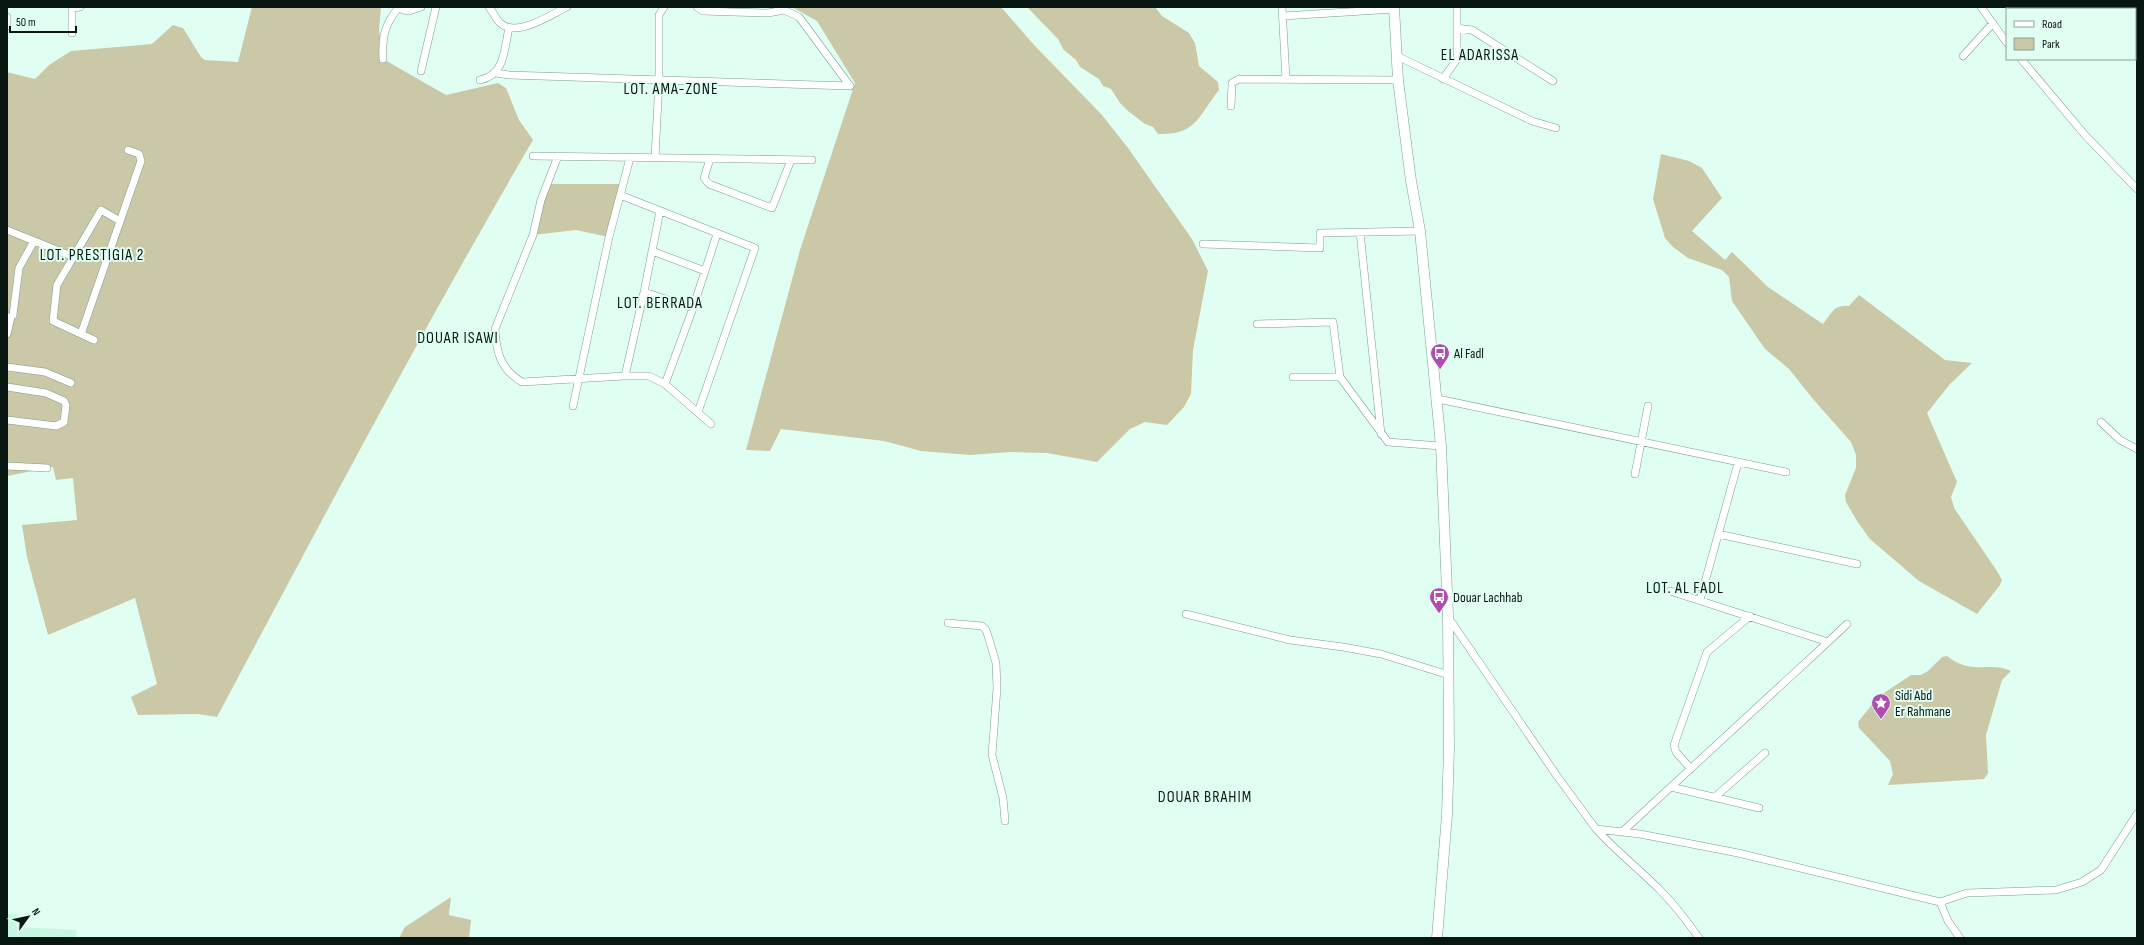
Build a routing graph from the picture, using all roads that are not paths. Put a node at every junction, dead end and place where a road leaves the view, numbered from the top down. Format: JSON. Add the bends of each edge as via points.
{"nodes":[{"id":1,"x":72,"y":7,"type":"edge"},
{"id":2,"x":80,"y":7,"type":"edge"},
{"id":3,"x":400,"y":7,"type":"edge"},
{"id":4,"x":422,"y":7,"type":"edge"},
{"id":5,"x":436,"y":7,"type":"edge"},
{"id":6,"x":489,"y":7,"type":"edge"},
{"id":7,"x":567,"y":7,"type":"edge"},
{"id":8,"x":664,"y":7,"type":"edge"},
{"id":9,"x":697,"y":7,"type":"edge"},
{"id":10,"x":1282,"y":7,"type":"edge"},
{"id":11,"x":1981,"y":7,"type":"edge"},
{"id":12,"x":1394,"y":8,"type":"edge"},
{"id":13,"x":1457,"y":8,"type":"dead end"},
{"id":14,"x":7,"y":16,"type":"edge"},
{"id":15,"x":1283,"y":16,"type":"junction"},
{"id":16,"x":1993,"y":23,"type":"junction"},
{"id":17,"x":7,"y":26,"type":"edge"},
{"id":18,"x":509,"y":28,"type":"junction"},
{"id":19,"x":1457,"y":28,"type":"junction"},
{"id":20,"x":72,"y":33,"type":"dead end"},
{"id":21,"x":2006,"y":42,"type":"edge"},
{"id":22,"x":1397,"y":56,"type":"junction"},
{"id":23,"x":1963,"y":56,"type":"dead end"},
{"id":24,"x":383,"y":60,"type":"dead end"},
{"id":25,"x":2022,"y":60,"type":"edge"},
{"id":26,"x":421,"y":71,"type":"dead end"},
{"id":27,"x":496,"y":73,"type":"junction"},
{"id":28,"x":1286,"y":78,"type":"junction"},
{"id":29,"x":1443,"y":79,"type":"junction"},
{"id":30,"x":480,"y":80,"type":"dead end"},
{"id":31,"x":659,"y":80,"type":"junction"},
{"id":32,"x":1398,"y":80,"type":"junction"},
{"id":33,"x":1553,"y":81,"type":"dead end"},
{"id":34,"x":1231,"y":106,"type":"dead end"},
{"id":35,"x":1556,"y":128,"type":"dead end"},
{"id":36,"x":128,"y":150,"type":"dead end"},
{"id":37,"x":533,"y":156,"type":"dead end"},
{"id":38,"x":558,"y":156,"type":"junction"},
{"id":39,"x":630,"y":158,"type":"junction"},
{"id":40,"x":655,"y":158,"type":"junction"},
{"id":41,"x":710,"y":159,"type":"junction"},
{"id":42,"x":790,"y":160,"type":"junction"},
{"id":43,"x":812,"y":160,"type":"dead end"},
{"id":44,"x":2137,"y":189,"type":"edge"},
{"id":45,"x":620,"y":195,"type":"junction"},
{"id":46,"x":660,"y":211,"type":"junction"},
{"id":47,"x":120,"y":221,"type":"junction"},
{"id":48,"x":7,"y":230,"type":"edge"},
{"id":49,"x":1420,"y":231,"type":"junction"},
{"id":50,"x":1360,"y":232,"type":"junction"},
{"id":51,"x":717,"y":234,"type":"junction"},
{"id":52,"x":34,"y":241,"type":"junction"},
{"id":53,"x":1203,"y":244,"type":"dead end"},
{"id":54,"x":652,"y":251,"type":"junction"},
{"id":55,"x":74,"y":257,"type":"junction"},
{"id":56,"x":705,"y":272,"type":"junction"},
{"id":57,"x":644,"y":292,"type":"junction"},
{"id":58,"x":693,"y":308,"type":"junction"},
{"id":59,"x":9,"y":317,"type":"edge"},
{"id":60,"x":1257,"y":324,"type":"dead end"},
{"id":61,"x":7,"y":334,"type":"edge"},
{"id":62,"x":81,"y":334,"type":"junction"},
{"id":63,"x":94,"y":340,"type":"dead end"},
{"id":64,"x":7,"y":367,"type":"edge"},
{"id":65,"x":624,"y":376,"type":"junction"},
{"id":66,"x":1293,"y":377,"type":"dead end"},
{"id":67,"x":1340,"y":377,"type":"junction"},
{"id":68,"x":579,"y":378,"type":"junction"},
{"id":69,"x":71,"y":383,"type":"dead end"},
{"id":70,"x":665,"y":384,"type":"junction"},
{"id":71,"x":7,"y":387,"type":"edge"},
{"id":72,"x":1438,"y":399,"type":"junction"},
{"id":73,"x":573,"y":406,"type":"dead end"},
{"id":74,"x":1648,"y":406,"type":"dead end"},
{"id":75,"x":698,"y":412,"type":"junction"},
{"id":76,"x":7,"y":420,"type":"edge"},
{"id":77,"x":2101,"y":422,"type":"dead end"},
{"id":78,"x":711,"y":424,"type":"dead end"},
{"id":79,"x":1381,"y":434,"type":"junction"},
{"id":80,"x":1641,"y":443,"type":"junction"},
{"id":81,"x":1441,"y":446,"type":"junction"},
{"id":82,"x":2137,"y":449,"type":"edge"},
{"id":83,"x":1738,"y":463,"type":"junction"},
{"id":84,"x":7,"y":466,"type":"edge"},
{"id":85,"x":47,"y":468,"type":"dead end"},
{"id":86,"x":1786,"y":472,"type":"dead end"},
{"id":87,"x":1635,"y":474,"type":"dead end"},
{"id":88,"x":1718,"y":534,"type":"junction"},
{"id":89,"x":1857,"y":564,"type":"dead end"},
{"id":90,"x":1670,"y":591,"type":"dead end"},
{"id":91,"x":1700,"y":600,"type":"junction"},
{"id":92,"x":1186,"y":614,"type":"dead end"},
{"id":93,"x":1448,"y":616,"type":"junction"},
{"id":94,"x":1750,"y":616,"type":"junction"},
{"id":95,"x":948,"y":623,"type":"dead end"},
{"id":96,"x":1847,"y":624,"type":"dead end"},
{"id":97,"x":1828,"y":642,"type":"junction"},
{"id":98,"x":1449,"y":675,"type":"junction"},
{"id":99,"x":1765,"y":753,"type":"dead end"},
{"id":100,"x":1691,"y":769,"type":"junction"},
{"id":101,"x":1671,"y":787,"type":"junction"},
{"id":102,"x":1715,"y":797,"type":"junction"},
{"id":103,"x":1759,"y":808,"type":"dead end"},
{"id":104,"x":2137,"y":814,"type":"edge"},
{"id":105,"x":1005,"y":821,"type":"dead end"},
{"id":106,"x":1596,"y":829,"type":"junction"},
{"id":107,"x":1622,"y":832,"type":"junction"},
{"id":108,"x":1940,"y":902,"type":"junction"},
{"id":109,"x":1437,"y":938,"type":"edge"},
{"id":110,"x":1699,"y":938,"type":"edge"},
{"id":111,"x":1960,"y":938,"type":"edge"}],
"edges":[{"from":1,"to":2,"type":"street"},
{"from":1,"to":20,"type":"street"},
{"from":3,"to":4,"type":"street","via":[[409,11]]},
{"from":3,"to":24,"type":"street","via":[[388,20],[382,40]]},
{"from":5,"to":26,"type":"street"},
{"from":6,"to":18,"type":"street","via":[[500,22]]},
{"from":7,"to":18,"type":"street","via":[[519,29]]},
{"from":8,"to":31,"type":"street","via":[[659,15]]},
{"from":9,"to":31,"type":"street","via":[[703,11],[768,13],[784,10],[799,17],[850,86]]},
{"from":10,"to":15,"type":"street"},
{"from":11,"to":16,"type":"street"},
{"from":12,"to":15,"type":"street"},
{"from":12,"to":22,"type":"street"},
{"from":13,"to":19,"type":"street"},
{"from":14,"to":17,"type":"street"},
{"from":15,"to":28,"type":"street"},
{"from":16,"to":21,"type":"street"},
{"from":16,"to":23,"type":"street"},
{"from":18,"to":27,"type":"street","via":[[500,68]]},
{"from":19,"to":29,"type":"street","via":[[1457,59]]},
{"from":19,"to":33,"type":"street","via":[[1472,30]]},
{"from":22,"to":29,"type":"street"},
{"from":22,"to":32,"type":"street"},
{"from":25,"to":44,"type":"street","via":[[2086,135]]},
{"from":27,"to":30,"type":"street"},
{"from":27,"to":31,"type":"street"},
{"from":28,"to":32,"type":"street"},
{"from":28,"to":34,"type":"street","via":[[1239,79],[1232,83]]},
{"from":29,"to":35,"type":"street","via":[[1532,121]]},
{"from":31,"to":40,"type":"street"},
{"from":32,"to":49,"type":"street"},
{"from":36,"to":47,"type":"street","via":[[139,154],[141,161]]},
{"from":37,"to":38,"type":"street"},
{"from":38,"to":39,"type":"street"},
{"from":38,"to":68,"type":"street","via":[[541,200],[533,235],[495,329],[495,344],[511,376],[522,382]]},
{"from":39,"to":40,"type":"street"},
{"from":39,"to":45,"type":"street"},
{"from":40,"to":41,"type":"street"},
{"from":41,"to":42,"type":"street"},
{"from":41,"to":42,"type":"street","via":[[704,178],[709,184],[772,208]]},
{"from":42,"to":43,"type":"street"},
{"from":45,"to":46,"type":"street"},
{"from":45,"to":68,"type":"street"},
{"from":46,"to":51,"type":"street"},
{"from":46,"to":54,"type":"street"},
{"from":47,"to":55,"type":"street","via":[[101,210]]},
{"from":47,"to":62,"type":"street"},
{"from":48,"to":52,"type":"street"},
{"from":49,"to":50,"type":"street"},
{"from":49,"to":72,"type":"street"},
{"from":50,"to":53,"type":"street","via":[[1320,233],[1320,248]]},
{"from":50,"to":79,"type":"street"},
{"from":51,"to":56,"type":"street"},
{"from":51,"to":75,"type":"street","via":[[755,248]]},
{"from":52,"to":55,"type":"street"},
{"from":52,"to":59,"type":"street","via":[[19,268],[13,315]]},
{"from":54,"to":56,"type":"street"},
{"from":54,"to":57,"type":"street"},
{"from":55,"to":62,"type":"street","via":[[57,285],[53,321]]},
{"from":56,"to":58,"type":"street"},
{"from":57,"to":58,"type":"street"},
{"from":57,"to":65,"type":"street"},
{"from":58,"to":70,"type":"street"},
{"from":59,"to":61,"type":"street"},
{"from":60,"to":67,"type":"street","via":[[1333,322]]},
{"from":62,"to":63,"type":"street"},
{"from":64,"to":69,"type":"street","via":[[45,372]]},
{"from":65,"to":68,"type":"street"},
{"from":65,"to":70,"type":"street","via":[[649,376]]},
{"from":66,"to":67,"type":"street"},
{"from":67,"to":79,"type":"street"},
{"from":68,"to":73,"type":"street"},
{"from":70,"to":75,"type":"street"},
{"from":71,"to":76,"type":"street","via":[[46,393],[64,401],[66,405],[64,422],[60,425]]},
{"from":72,"to":80,"type":"street"},
{"from":72,"to":81,"type":"street"},
{"from":74,"to":80,"type":"street"},
{"from":75,"to":78,"type":"street"},
{"from":77,"to":82,"type":"street","via":[[2120,440]]},
{"from":79,"to":81,"type":"street","via":[[1388,442]]},
{"from":80,"to":83,"type":"street"},
{"from":80,"to":87,"type":"street"},
{"from":81,"to":93,"type":"street"},
{"from":83,"to":86,"type":"street"},
{"from":83,"to":88,"type":"street"},
{"from":84,"to":85,"type":"street"},
{"from":88,"to":89,"type":"street"},
{"from":88,"to":91,"type":"street"},
{"from":90,"to":91,"type":"street"},
{"from":91,"to":94,"type":"street"},
{"from":92,"to":98,"type":"street","via":[[1290,640],[1381,654]]},
{"from":93,"to":98,"type":"street"},
{"from":93,"to":106,"type":"street"},
{"from":94,"to":97,"type":"street"},
{"from":94,"to":100,"type":"street","via":[[1707,652],[1674,745],[1676,752]]},
{"from":95,"to":105,"type":"street","via":[[982,626],[989,638],[996,663],[997,688],[992,755],[1003,798]]},
{"from":96,"to":97,"type":"street"},
{"from":97,"to":100,"type":"street"},
{"from":98,"to":109,"type":"street","via":[[1450,748],[1447,815]]},
{"from":99,"to":102,"type":"street"},
{"from":100,"to":101,"type":"street"},
{"from":101,"to":102,"type":"street"},
{"from":101,"to":107,"type":"street"},
{"from":102,"to":103,"type":"street"},
{"from":104,"to":108,"type":"street","via":[[2101,870],[2082,882],[2056,890],[1967,893]]},
{"from":106,"to":107,"type":"street"},
{"from":106,"to":110,"type":"street","via":[[1617,852],[1660,890]]},
{"from":107,"to":108,"type":"street","via":[[1738,853]]},
{"from":108,"to":111,"type":"street","via":[[1948,921]]}]}
